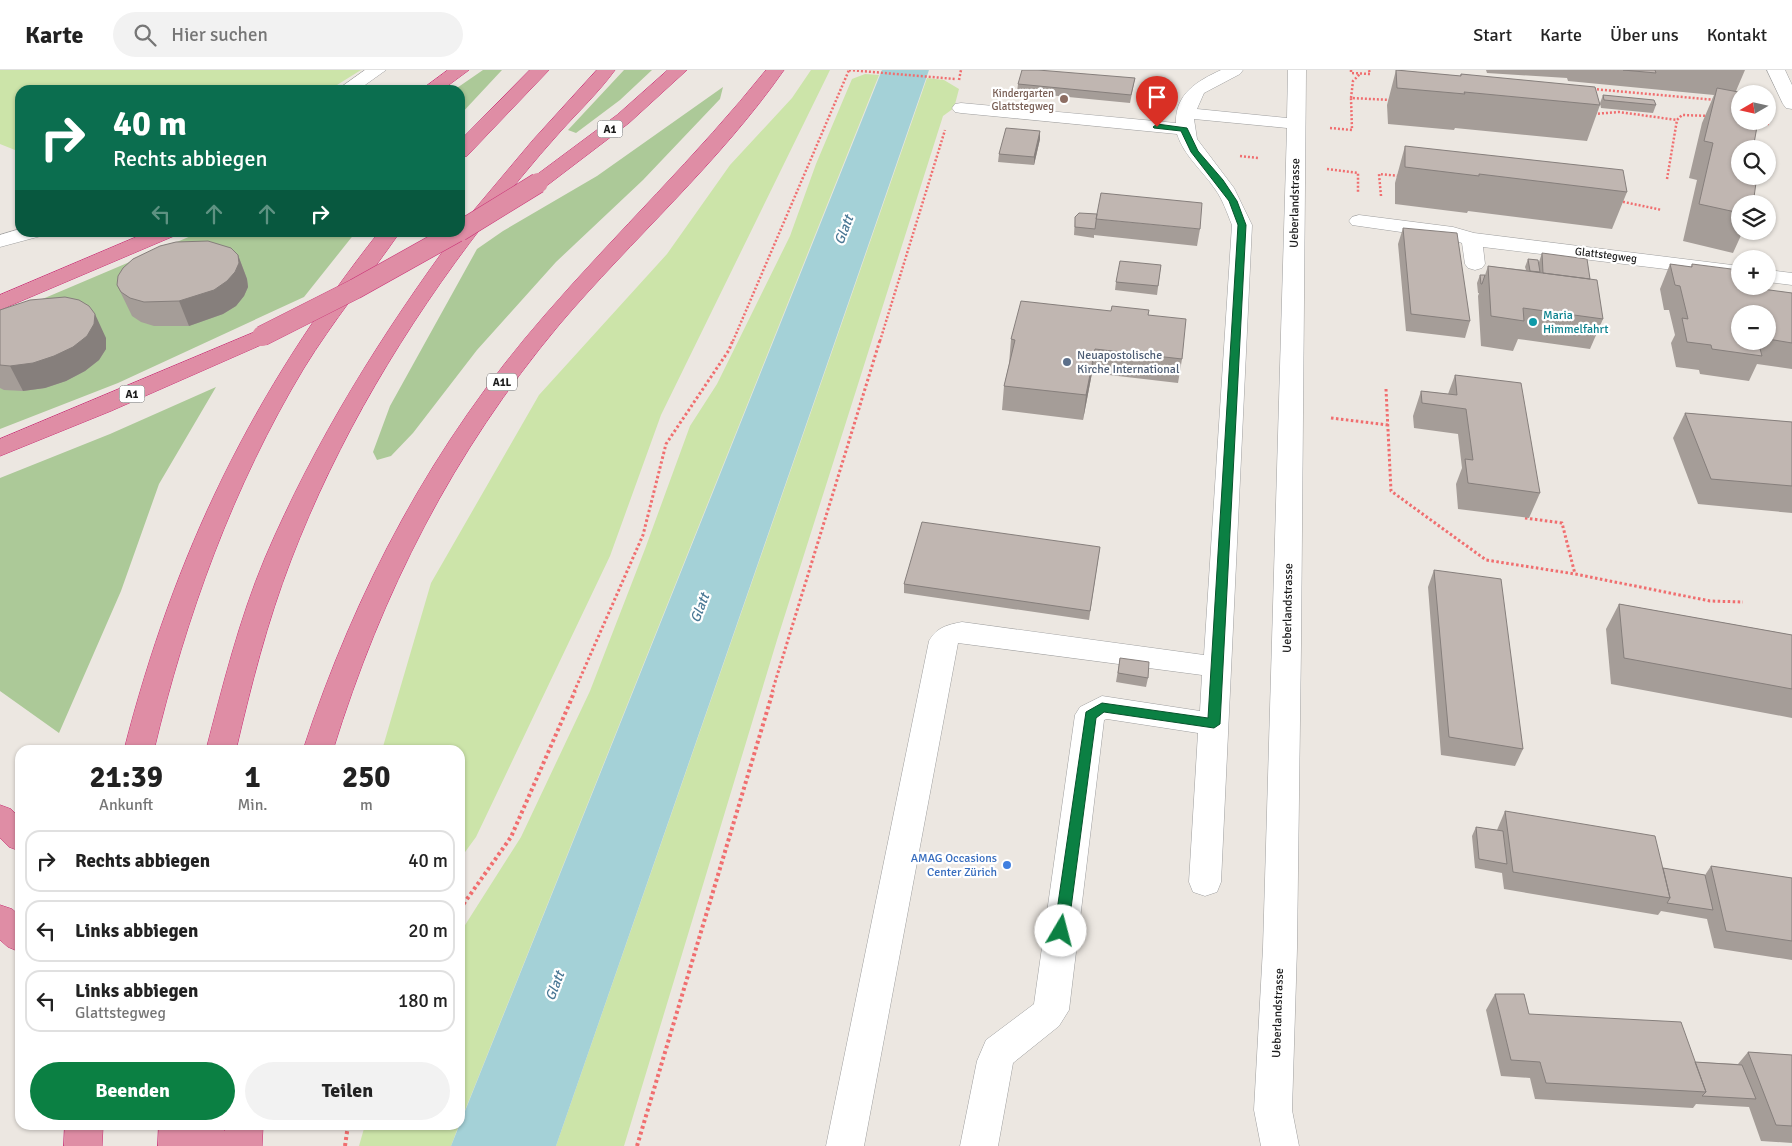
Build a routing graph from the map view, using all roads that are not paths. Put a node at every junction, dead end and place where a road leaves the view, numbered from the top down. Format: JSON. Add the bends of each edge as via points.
{"nodes":[{"id":1,"x":377,"y":70,"type":"edge"},
{"id":2,"x":460,"y":70,"type":"edge"},
{"id":3,"x":540,"y":70,"type":"edge"},
{"id":4,"x":606,"y":70,"type":"edge"},
{"id":5,"x":678,"y":70,"type":"edge"},
{"id":6,"x":775,"y":70,"type":"edge"},
{"id":7,"x":1234,"y":70,"type":"edge"},
{"id":8,"x":1297,"y":70,"type":"edge"},
{"id":9,"x":1776,"y":70,"type":"edge"},
{"id":10,"x":354,"y":85,"type":"edge"},
{"id":11,"x":438,"y":85,"type":"edge"},
{"id":12,"x":1792,"y":104,"type":"edge"},
{"id":13,"x":961,"y":108,"type":"dead end"},
{"id":14,"x":1185,"y":121,"type":"junction"},
{"id":15,"x":1297,"y":124,"type":"junction"},
{"id":16,"x":465,"y":147,"type":"edge"},
{"id":17,"x":1359,"y":221,"type":"road end"},
{"id":18,"x":465,"y":228,"type":"edge"},
{"id":19,"x":465,"y":236,"type":"edge"},
{"id":20,"x":15,"y":237,"type":"edge"},
{"id":21,"x":155,"y":237,"type":"edge"},
{"id":22,"x":386,"y":237,"type":"edge"},
{"id":23,"x":450,"y":237,"type":"edge"},
{"id":24,"x":464,"y":237,"type":"edge"},
{"id":25,"x":1472,"y":239,"type":"junction"},
{"id":26,"x":0,"y":241,"type":"edge"},
{"id":27,"x":1475,"y":264,"type":"dead end"},
{"id":28,"x":1731,"y":271,"type":"edge"},
{"id":29,"x":1776,"y":277,"type":"edge"},
{"id":30,"x":1792,"y":279,"type":"edge"},
{"id":31,"x":0,"y":303,"type":"edge"},
{"id":32,"x":0,"y":448,"type":"edge"},
{"id":33,"x":1217,"y":667,"type":"junction"},
{"id":34,"x":1214,"y":724,"type":"junction"},
{"id":35,"x":140,"y":745,"type":"edge"},
{"id":36,"x":222,"y":745,"type":"edge"},
{"id":37,"x":320,"y":745,"type":"edge"},
{"id":38,"x":0,"y":818,"type":"edge"},
{"id":39,"x":15,"y":833,"type":"edge"},
{"id":40,"x":1205,"y":882,"type":"dead end"},
{"id":41,"x":0,"y":919,"type":"edge"},
{"id":42,"x":15,"y":932,"type":"edge"},
{"id":43,"x":1273,"y":1110,"type":"junction"},
{"id":44,"x":84,"y":1130,"type":"edge"},
{"id":45,"x":178,"y":1130,"type":"edge"},
{"id":46,"x":197,"y":1130,"type":"edge"},
{"id":47,"x":215,"y":1130,"type":"edge"},
{"id":48,"x":244,"y":1130,"type":"edge"},
{"id":49,"x":83,"y":1146,"type":"edge"},
{"id":50,"x":178,"y":1146,"type":"edge"},
{"id":51,"x":214,"y":1146,"type":"edge"},
{"id":52,"x":220,"y":1146,"type":"edge"},
{"id":53,"x":243,"y":1146,"type":"edge"},
{"id":54,"x":845,"y":1146,"type":"edge"},
{"id":55,"x":979,"y":1146,"type":"edge"},
{"id":56,"x":1263,"y":1146,"type":"edge"},
{"id":57,"x":1280,"y":1146,"type":"edge"}],
"edges":[{"from":1,"to":10,"type":"street"},
{"from":2,"to":11,"type":"highway"},
{"from":3,"to":16,"type":"highway"},
{"from":4,"to":19,"type":"highway","via":[[541,141]]},
{"from":5,"to":18,"type":"highway","number":"A1","bridge":true,"via":[[616,125],[538,183]]},
{"from":6,"to":37,"type":"highway","number":"A1L","via":[[708,151],[551,321],[474,419],[432,484],[387,572],[349,660]]},
{"from":7,"to":14,"type":"street","via":[[1194,93]]},
{"from":8,"to":15,"type":"street","name":"Ueberlandstrasse"},
{"from":9,"to":12,"type":"street"},
{"from":13,"to":14,"type":"street"},
{"from":14,"to":15,"type":"street"},
{"from":14,"to":33,"type":"street","via":[[1194,152],[1233,201],[1242,225]]},
{"from":15,"to":43,"type":"street","name":"Ueberlandstrasse","via":[[1280,948]]},
{"from":17,"to":25,"type":"street","name":"Glattstegweg","via":[[1453,233]]},
{"from":20,"to":26,"type":"street"},
{"from":21,"to":31,"type":"highway"},
{"from":22,"to":35,"type":"highway","via":[[326,317],[292,370],[227,494],[168,648]]},
{"from":23,"to":32,"type":"highway","number":"A1","bridge":true,"via":[[262,336],[112,403]]},
{"from":24,"to":36,"type":"highway","via":[[437,271],[363,384],[306,492],[271,576],[240,670]]},
{"from":25,"to":27,"type":"street"},
{"from":25,"to":28,"type":"street","name":"Glattstegweg"},
{"from":29,"to":30,"type":"street"},
{"from":33,"to":34,"type":"street"},
{"from":33,"to":54,"type":"street","via":[[962,632],[949,635],[943,641]]},
{"from":34,"to":40,"type":"street"},
{"from":34,"to":55,"type":"street","via":[[1102,707],[1090,715],[1050,1010],[1000,1052],[995,1061]]},
{"from":38,"to":39,"type":"highway"},
{"from":41,"to":42,"type":"highway"},
{"from":43,"to":56,"type":"street"},
{"from":43,"to":57,"type":"street","name":"Ueberlandstrasse"},
{"from":44,"to":49,"type":"highway"},
{"from":45,"to":50,"type":"highway"},
{"from":46,"to":51,"type":"highway"},
{"from":47,"to":52,"type":"highway"},
{"from":48,"to":53,"type":"highway"}]}
